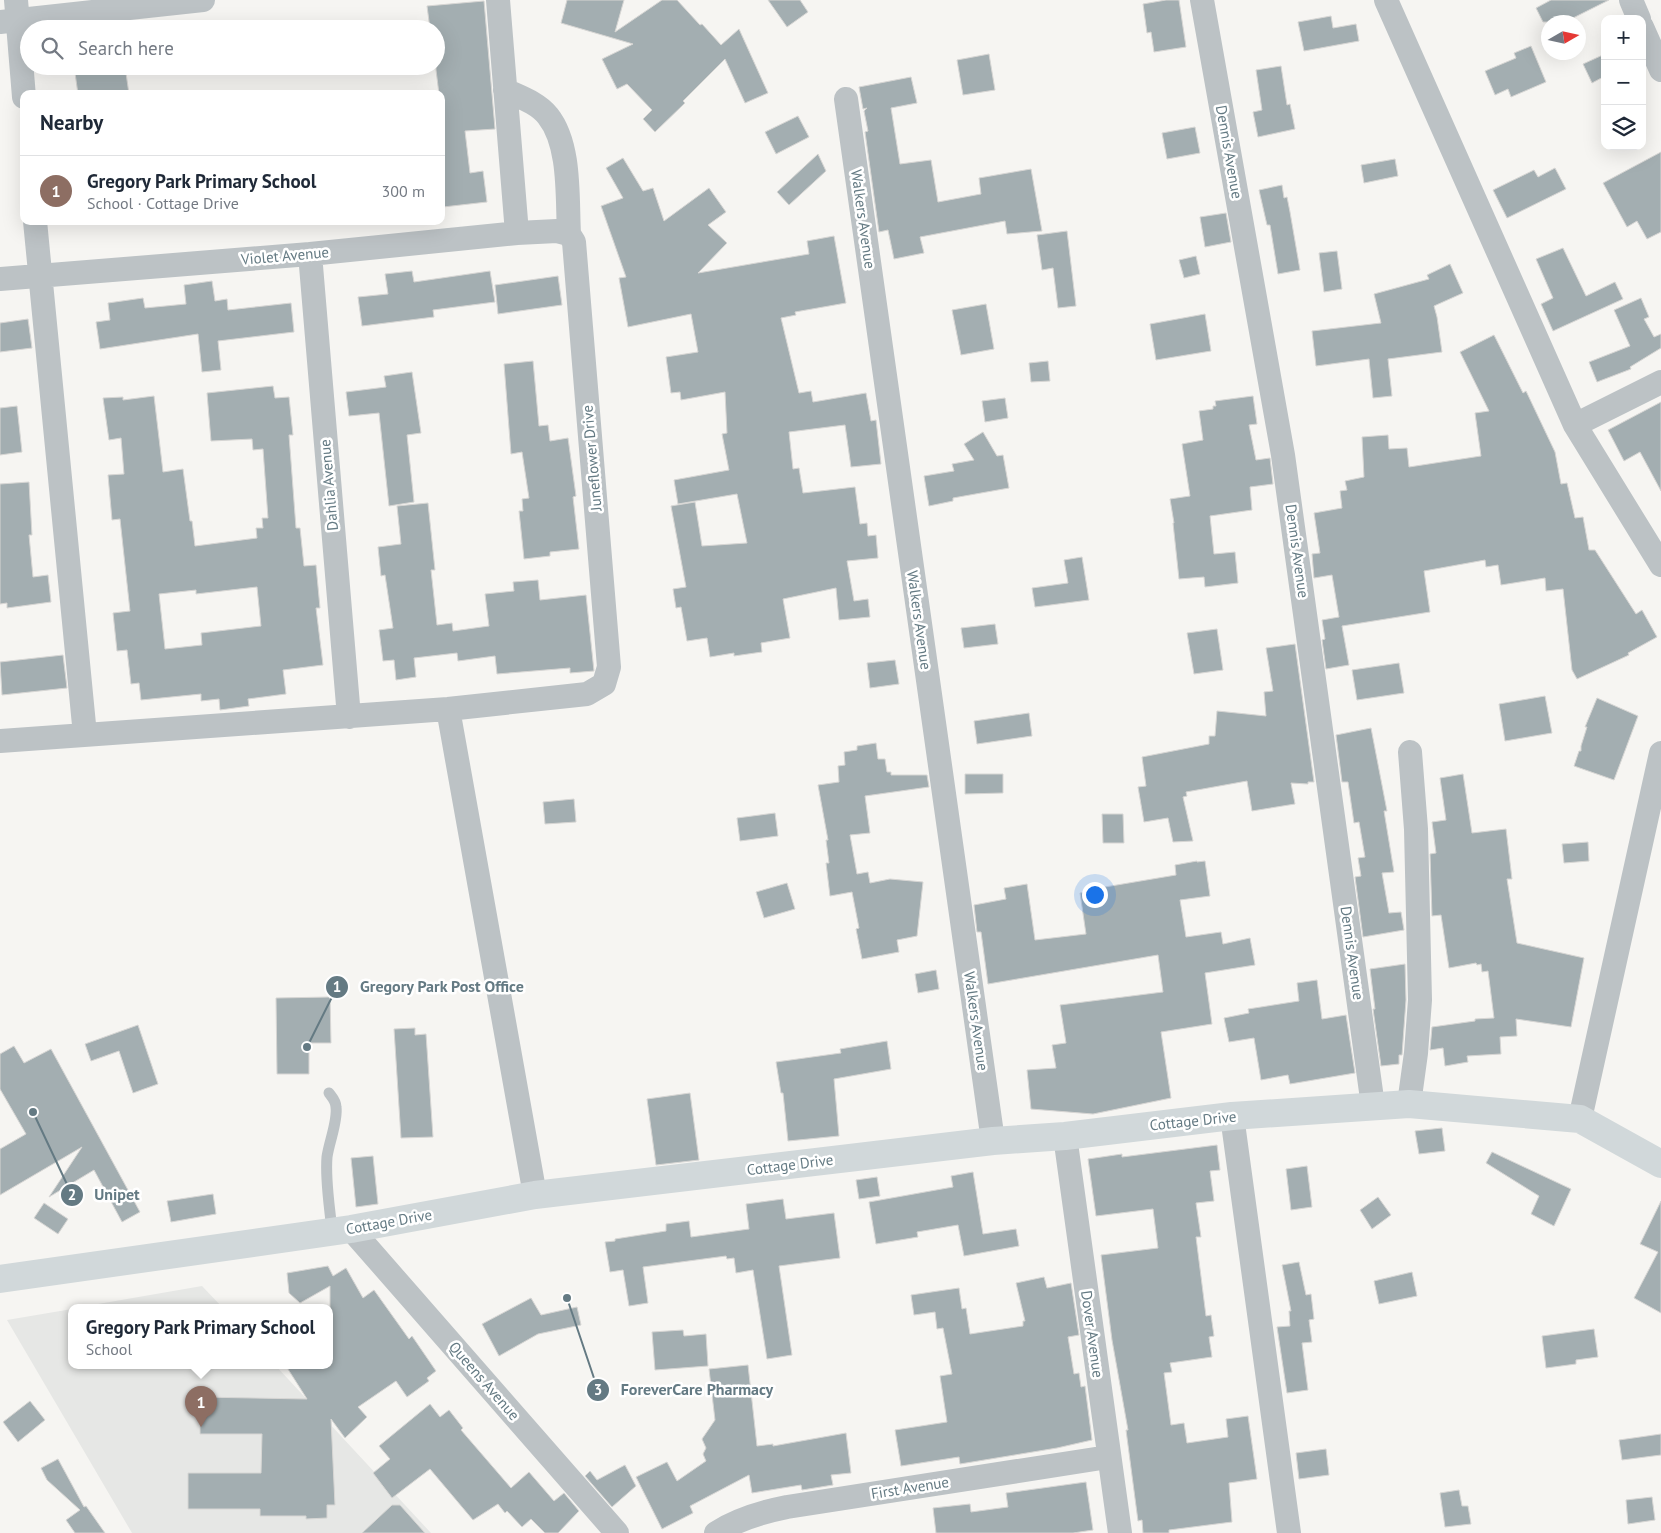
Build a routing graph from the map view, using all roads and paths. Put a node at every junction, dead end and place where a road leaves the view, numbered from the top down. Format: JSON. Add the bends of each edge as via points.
{"nodes":[{"id":1,"x":203,"y":0,"type":"edge"},
{"id":2,"x":498,"y":0,"type":"edge"},
{"id":3,"x":1202,"y":0,"type":"edge"},
{"id":4,"x":1386,"y":0,"type":"edge"},
{"id":5,"x":1630,"y":0,"type":"edge"},
{"id":6,"x":11,"y":14,"type":"edge"},
{"id":7,"x":1637,"y":15,"type":"edge"},
{"id":8,"x":1646,"y":36,"type":"edge"},
{"id":9,"x":1661,"y":70,"type":"edge"},
{"id":10,"x":20,"y":71,"type":"edge"},
{"id":11,"x":21,"y":75,"type":"edge"},
{"id":12,"x":23,"y":90,"type":"edge"},
{"id":13,"x":505,"y":90,"type":"junction"},
{"id":14,"x":846,"y":99,"type":"dead end"},
{"id":15,"x":35,"y":225,"type":"edge"},
{"id":16,"x":517,"y":232,"type":"junction"},
{"id":17,"x":569,"y":234,"type":"junction"},
{"id":18,"x":310,"y":254,"type":"junction"},
{"id":19,"x":40,"y":276,"type":"junction"},
{"id":20,"x":0,"y":279,"type":"edge"},
{"id":21,"x":1661,"y":382,"type":"edge"},
{"id":22,"x":1575,"y":425,"type":"junction"},
{"id":23,"x":1661,"y":565,"type":"edge"},
{"id":24,"x":448,"y":709,"type":"junction"},
{"id":25,"x":348,"y":717,"type":"junction"},
{"id":26,"x":85,"y":734,"type":"junction"},
{"id":27,"x":0,"y":741,"type":"edge"},
{"id":28,"x":1410,"y":752,"type":"dead end"},
{"id":29,"x":1661,"y":753,"type":"edge"},
{"id":30,"x":329,"y":1093,"type":"dead end"},
{"id":31,"x":1409,"y":1104,"type":"junction"},
{"id":32,"x":1373,"y":1106,"type":"junction"},
{"id":33,"x":1232,"y":1116,"type":"junction"},
{"id":34,"x":1580,"y":1119,"type":"junction"},
{"id":35,"x":1065,"y":1136,"type":"junction"},
{"id":36,"x":993,"y":1141,"type":"junction"},
{"id":37,"x":1661,"y":1164,"type":"edge"},
{"id":38,"x":535,"y":1195,"type":"junction"},
{"id":39,"x":341,"y":1231,"type":"junction"},
{"id":40,"x":2,"y":1275,"type":"edge"},
{"id":41,"x":1108,"y":1457,"type":"junction"},
{"id":42,"x":617,"y":1533,"type":"edge"},
{"id":43,"x":716,"y":1533,"type":"edge"},
{"id":44,"x":1120,"y":1533,"type":"edge"},
{"id":45,"x":1288,"y":1533,"type":"edge"}],
"edges":[{"from":1,"to":6,"type":"street"},
{"from":2,"to":13,"type":"street"},
{"from":3,"to":32,"type":"street","name":"Dennis Avenue","via":[[1283,455]]},
{"from":4,"to":22,"type":"street"},
{"from":5,"to":7,"type":"street"},
{"from":6,"to":10,"type":"street"},
{"from":8,"to":9,"type":"street"},
{"from":11,"to":12,"type":"street"},
{"from":13,"to":16,"type":"street"},
{"from":13,"to":17,"type":"street","name":"Juneflower Drive","via":[[531,102],[548,116],[560,138],[566,172]]},
{"from":14,"to":36,"type":"street","name":"Walkers Avenue"},
{"from":15,"to":19,"type":"street"},
{"from":16,"to":17,"type":"street","name":"Violet Avenue","via":[[558,230]]},
{"from":16,"to":18,"type":"street","name":"Violet Avenue"},
{"from":17,"to":24,"type":"street","name":"Juneflower Drive","via":[[574,242],[609,668],[604,684],[587,694]]},
{"from":18,"to":19,"type":"street","name":"Violet Avenue"},
{"from":18,"to":25,"type":"street","name":"Dahlia Avenue"},
{"from":19,"to":20,"type":"street","name":"Violet Avenue"},
{"from":19,"to":26,"type":"street"},
{"from":21,"to":22,"type":"street"},
{"from":22,"to":23,"type":"street"},
{"from":24,"to":25,"type":"street"},
{"from":24,"to":38,"type":"street"},
{"from":25,"to":26,"type":"street"},
{"from":26,"to":27,"type":"street"},
{"from":28,"to":31,"type":"street","via":[[1416,829],[1420,1000]]},
{"from":29,"to":34,"type":"street"},
{"from":30,"to":39,"type":"lane","via":[[336,1106],[336,1120],[327,1159],[328,1185]]},
{"from":31,"to":32,"type":"street","name":"Cottage Drive"},
{"from":31,"to":34,"type":"street","name":"Cottage Drive"},
{"from":32,"to":33,"type":"street","name":"Cottage Drive"},
{"from":33,"to":35,"type":"street","name":"Cottage Drive"},
{"from":33,"to":45,"type":"street"},
{"from":34,"to":37,"type":"street"},
{"from":35,"to":36,"type":"street","name":"Cottage Drive"},
{"from":35,"to":41,"type":"street","name":"Dover Avenue"},
{"from":36,"to":38,"type":"street","name":"Cottage Drive"},
{"from":38,"to":39,"type":"street","name":"Cottage Drive"},
{"from":39,"to":40,"type":"street","name":"Cottage Drive"},
{"from":39,"to":42,"type":"street","name":"Queens Avenue"},
{"from":41,"to":43,"type":"street","name":"First Avenue","via":[[787,1507],[759,1513]]},
{"from":41,"to":44,"type":"street","name":"Dover Avenue"}]}
